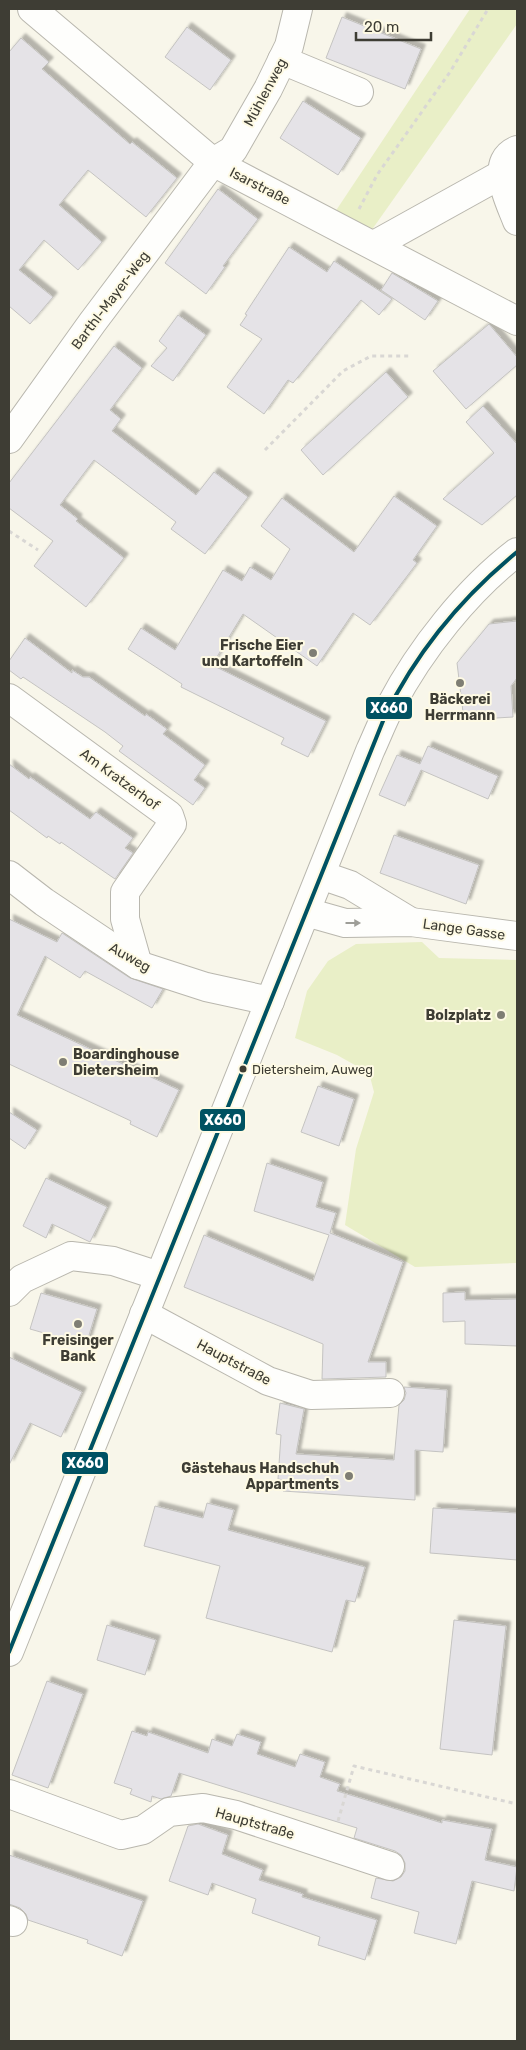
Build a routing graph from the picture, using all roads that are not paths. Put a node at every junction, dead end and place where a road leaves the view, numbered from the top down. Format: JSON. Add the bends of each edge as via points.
{"nodes":[{"id":1,"x":32,"y":9,"type":"edge"},
{"id":2,"x":298,"y":9,"type":"edge"},
{"id":3,"x":282,"y":60,"type":"junction"},
{"id":4,"x":360,"y":92,"type":"dead end"},
{"id":5,"x":517,"y":150,"type":"edge"},
{"id":6,"x":213,"y":162,"type":"junction"},
{"id":7,"x":502,"y":174,"type":"junction"},
{"id":8,"x":517,"y":221,"type":"edge"},
{"id":9,"x":374,"y":245,"type":"junction"},
{"id":10,"x":517,"y":321,"type":"edge"},
{"id":11,"x":9,"y":439,"type":"edge"},
{"id":12,"x":517,"y":552,"type":"edge"},
{"id":13,"x":9,"y":698,"type":"edge"},
{"id":14,"x":9,"y":875,"type":"edge"},
{"id":15,"x":321,"y":875,"type":"junction"},
{"id":16,"x":306,"y":912,"type":"junction"},
{"id":17,"x":411,"y":922,"type":"junction"},
{"id":18,"x":517,"y":936,"type":"edge"},
{"id":19,"x":138,"y":965,"type":"junction"},
{"id":20,"x":270,"y":1001,"type":"junction"},
{"id":21,"x":159,"y":1276,"type":"junction"},
{"id":22,"x":9,"y":1292,"type":"edge"},
{"id":23,"x":144,"y":1314,"type":"junction"},
{"id":24,"x":390,"y":1393,"type":"dead end"},
{"id":25,"x":9,"y":1652,"type":"edge"},
{"id":26,"x":9,"y":1794,"type":"edge"},
{"id":27,"x":390,"y":1866,"type":"dead end"}],
"edges":[{"from":1,"to":6,"type":"street","name":"Isarstraße"},
{"from":2,"to":3,"type":"street","name":"Mühlenweg"},
{"from":3,"to":4,"type":"street"},
{"from":3,"to":6,"type":"street","name":"Mühlenweg","via":[[233,150]]},
{"from":5,"to":7,"type":"street","via":[[512,152]]},
{"from":6,"to":9,"type":"street","name":"Isarstraße"},
{"from":6,"to":11,"type":"street","name":"Barthl-Mayer-Weg"},
{"from":7,"to":8,"type":"street"},
{"from":7,"to":9,"type":"street"},
{"from":9,"to":10,"type":"street","name":"Isarstraße"},
{"from":12,"to":15,"type":"street","via":[[470,595],[441,629],[391,705]]},
{"from":13,"to":19,"type":"street","name":"Am Kratzerhof","via":[[170,815],[172,824],[125,892],[124,919]]},
{"from":14,"to":19,"type":"street","name":"Auweg"},
{"from":15,"to":16,"type":"street"},
{"from":15,"to":17,"type":"street","name":"Lange Gasse","via":[[350,886]]},
{"from":16,"to":17,"type":"street","name":"Lange Gasse","one_way":true,"via":[[346,924]]},
{"from":16,"to":20,"type":"street"},
{"from":17,"to":18,"type":"street","name":"Lange Gasse"},
{"from":19,"to":20,"type":"street","name":"Auweg","via":[[206,987]]},
{"from":20,"to":21,"type":"street"},
{"from":21,"to":22,"type":"street","via":[[113,1261],[72,1256],[22,1279]]},
{"from":21,"to":23,"type":"street"},
{"from":23,"to":24,"type":"street","name":"Hauptstraße","via":[[268,1381],[311,1395]]},
{"from":23,"to":25,"type":"street"},
{"from":26,"to":27,"type":"street","name":"Hauptstraße","via":[[121,1835],[143,1830],[169,1812],[203,1808],[236,1815]]}]}
